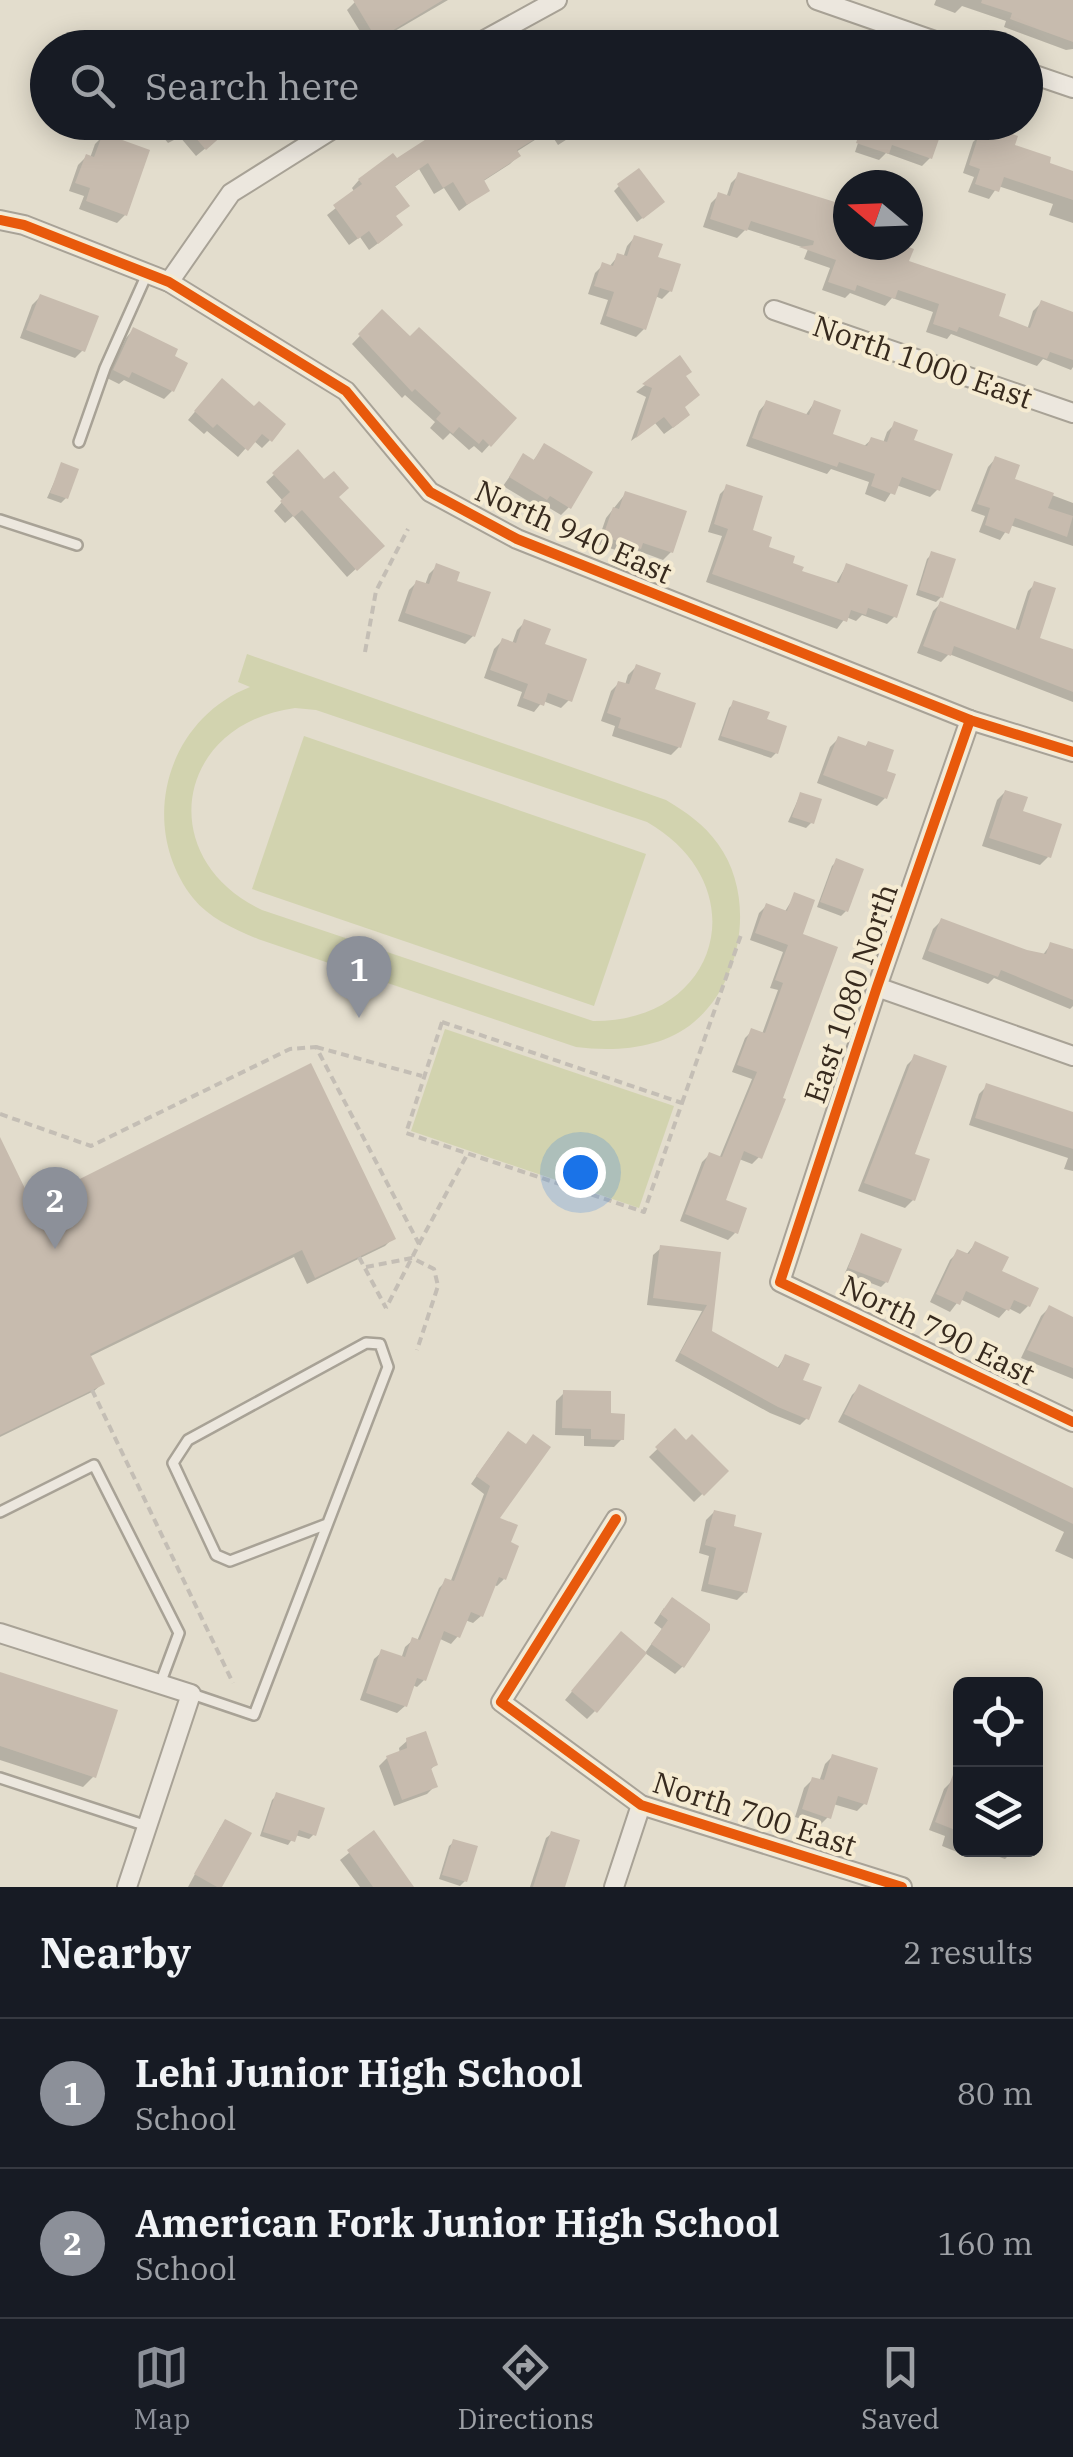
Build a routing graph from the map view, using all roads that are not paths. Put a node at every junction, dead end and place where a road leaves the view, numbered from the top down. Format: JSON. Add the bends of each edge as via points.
{"nodes":[{"id":1,"x":556,"y":0,"type":"edge"},
{"id":2,"x":817,"y":0,"type":"edge"},
{"id":3,"x":502,"y":30,"type":"edge"},
{"id":4,"x":903,"y":30,"type":"edge"},
{"id":5,"x":1043,"y":78,"type":"edge"},
{"id":6,"x":1073,"y":88,"type":"edge"},
{"id":7,"x":315,"y":140,"type":"edge"},
{"id":8,"x":0,"y":220,"type":"edge"},
{"id":9,"x":148,"y":274,"type":"junction"},
{"id":10,"x":169,"y":282,"type":"junction"},
{"id":11,"x":774,"y":310,"type":"dead end"},
{"id":12,"x":1073,"y":413,"type":"edge"},
{"id":13,"x":79,"y":442,"type":"dead end"},
{"id":14,"x":0,"y":520,"type":"edge"},
{"id":15,"x":77,"y":545,"type":"dead end"},
{"id":16,"x":970,"y":720,"type":"junction"},
{"id":17,"x":1073,"y":752,"type":"edge"},
{"id":18,"x":877,"y":987,"type":"junction"},
{"id":19,"x":1073,"y":1056,"type":"edge"},
{"id":20,"x":780,"y":1282,"type":"joint"},
{"id":21,"x":1073,"y":1422,"type":"edge"},
{"id":22,"x":0,"y":1512,"type":"edge"},
{"id":23,"x":616,"y":1520,"type":"dead end"},
{"id":24,"x":327,"y":1524,"type":"junction"},
{"id":25,"x":0,"y":1633,"type":"edge"},
{"id":26,"x":160,"y":1684,"type":"junction"},
{"id":27,"x":191,"y":1694,"type":"junction"},
{"id":28,"x":0,"y":1778,"type":"edge"},
{"id":29,"x":642,"y":1805,"type":"junction"},
{"id":30,"x":147,"y":1826,"type":"junction"},
{"id":31,"x":126,"y":1887,"type":"edge"},
{"id":32,"x":614,"y":1887,"type":"edge"},
{"id":33,"x":902,"y":1887,"type":"edge"}],
"edges":[{"from":1,"to":3,"type":"street"},
{"from":2,"to":4,"type":"street"},
{"from":5,"to":6,"type":"street"},
{"from":7,"to":10,"type":"street","via":[[231,193]]},
{"from":8,"to":9,"type":"street","name":"North 940 East"},
{"from":9,"to":10,"type":"street","name":"North 940 East"},
{"from":9,"to":13,"type":"lane"},
{"from":10,"to":16,"type":"street","name":"North 940 East","via":[[346,392],[430,492],[517,540]]},
{"from":11,"to":12,"type":"street","name":"North 1000 East"},
{"from":14,"to":15,"type":"lane"},
{"from":16,"to":17,"type":"street","name":"North 940 East"},
{"from":16,"to":18,"type":"street","name":"East 1080 North"},
{"from":18,"to":19,"type":"street"},
{"from":18,"to":20,"type":"street","name":"East 1080 North"},
{"from":20,"to":21,"type":"street","name":"North 790 East"},
{"from":22,"to":26,"type":"lane","via":[[94,1466],[179,1634]]},
{"from":23,"to":29,"type":"street","name":"North 700 East","via":[[501,1702]]},
{"from":24,"to":24,"type":"lane","via":[[230,1560],[216,1556],[173,1463],[188,1440],[366,1343],[380,1344],[388,1367]]},
{"from":24,"to":27,"type":"lane","via":[[254,1715]]},
{"from":25,"to":26,"type":"street"},
{"from":26,"to":27,"type":"street"},
{"from":27,"to":30,"type":"street"},
{"from":28,"to":30,"type":"lane"},
{"from":29,"to":32,"type":"street"},
{"from":29,"to":33,"type":"street","name":"North 700 East"},
{"from":30,"to":31,"type":"street"}]}
